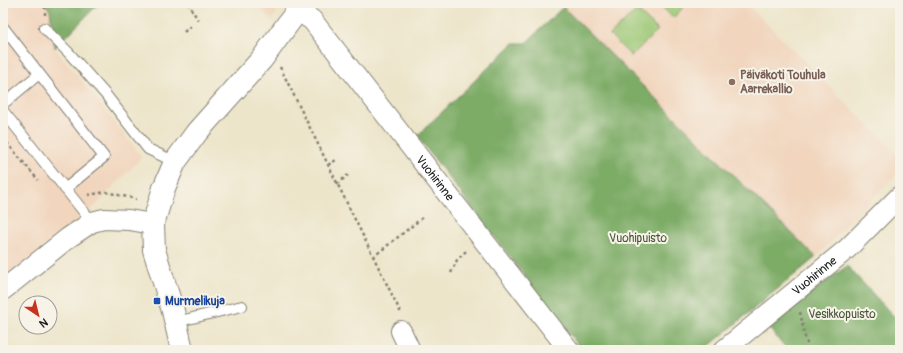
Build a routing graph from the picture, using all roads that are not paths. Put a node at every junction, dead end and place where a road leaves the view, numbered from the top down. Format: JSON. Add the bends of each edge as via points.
{"nodes":[{"id":1,"x":300,"y":7,"type":"edge"},
{"id":2,"x":3,"y":27,"type":"edge"},
{"id":3,"x":44,"y":28,"type":"dead end"},
{"id":4,"x":6,"y":39,"type":"edge"},
{"id":5,"x":40,"y":74,"type":"junction"},
{"id":6,"x":3,"y":104,"type":"edge"},
{"id":7,"x":3,"y":111,"type":"edge"},
{"id":8,"x":175,"y":162,"type":"junction"},
{"id":9,"x":66,"y":189,"type":"junction"},
{"id":10,"x":900,"y":196,"type":"edge"},
{"id":11,"x":92,"y":222,"type":"junction"},
{"id":12,"x":153,"y":224,"type":"junction"},
{"id":13,"x":3,"y":290,"type":"edge"},
{"id":14,"x":242,"y":306,"type":"dead end"},
{"id":15,"x":176,"y":322,"type":"junction"},
{"id":16,"x":402,"y":323,"type":"road end"},
{"id":17,"x":182,"y":350,"type":"edge"},
{"id":18,"x":410,"y":350,"type":"edge"},
{"id":19,"x":569,"y":350,"type":"edge"},
{"id":20,"x":724,"y":350,"type":"edge"}],
"edges":[{"from":1,"to":8,"type":"street","via":[[262,59],[197,132]]},
{"from":1,"to":19,"type":"street","name":"Vuohirinne"},
{"from":2,"to":4,"type":"lane"},
{"from":3,"to":8,"type":"lane","via":[[106,95],[148,149]]},
{"from":4,"to":5,"type":"lane"},
{"from":5,"to":6,"type":"lane"},
{"from":5,"to":9,"type":"lane","via":[[104,157]]},
{"from":7,"to":9,"type":"lane"},
{"from":8,"to":12,"type":"street"},
{"from":9,"to":11,"type":"lane"},
{"from":10,"to":20,"type":"street","name":"Vuohirinne","via":[[847,249]]},
{"from":11,"to":12,"type":"street","via":[[104,219]]},
{"from":11,"to":13,"type":"street"},
{"from":12,"to":15,"type":"street","via":[[154,250]]},
{"from":14,"to":15,"type":"lane"},
{"from":15,"to":17,"type":"street"},
{"from":16,"to":18,"type":"street"}]}
